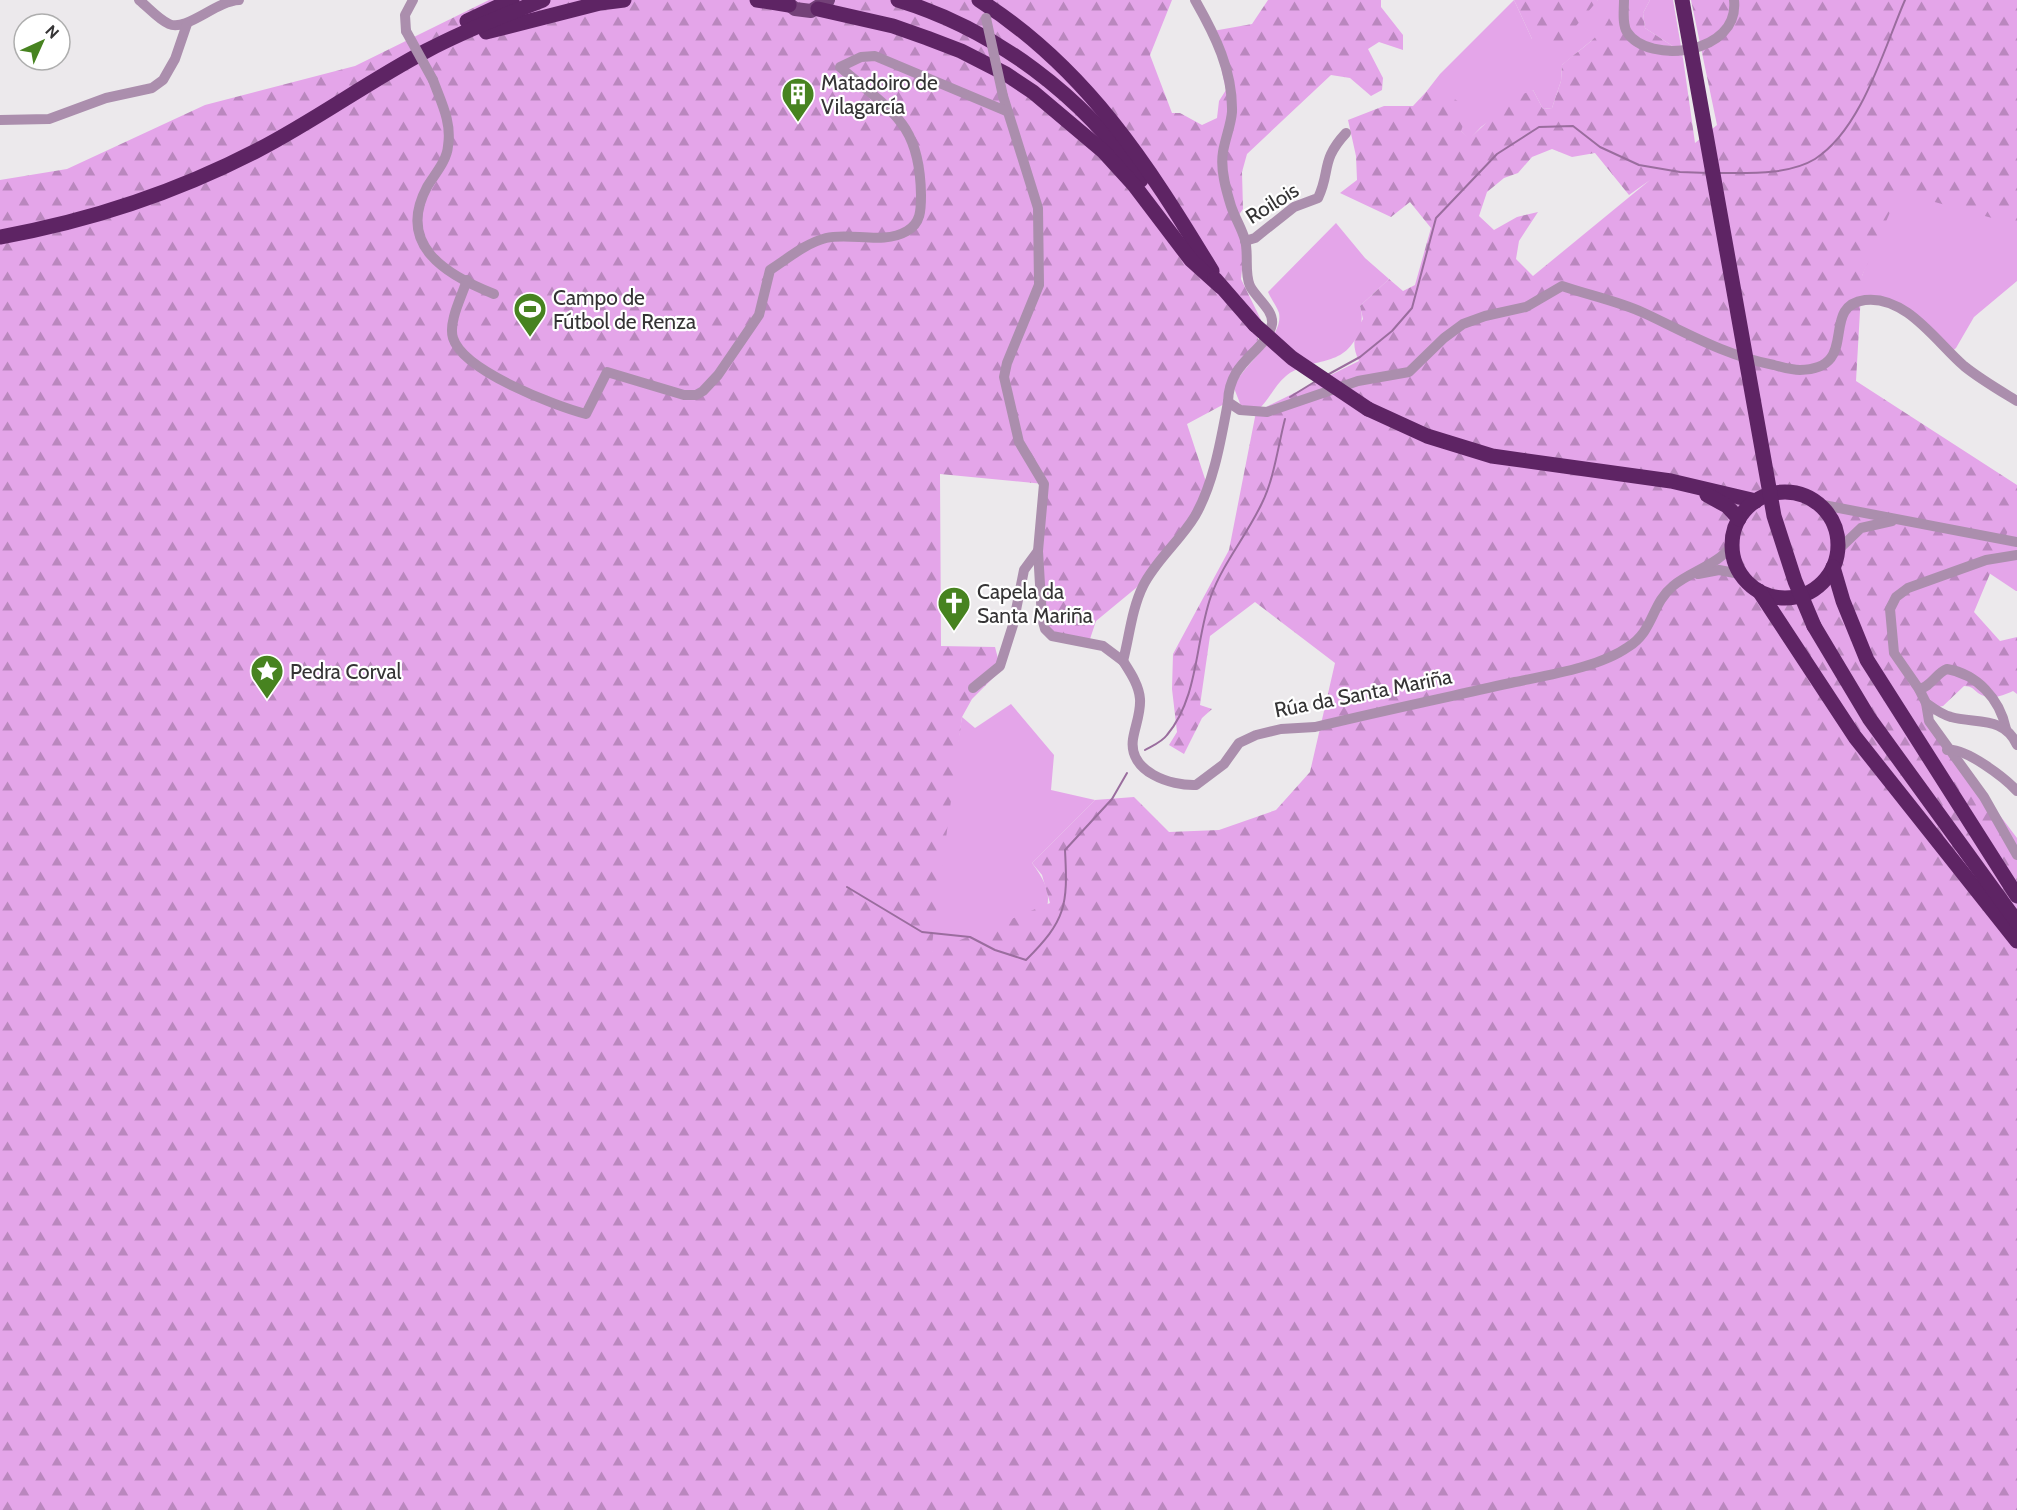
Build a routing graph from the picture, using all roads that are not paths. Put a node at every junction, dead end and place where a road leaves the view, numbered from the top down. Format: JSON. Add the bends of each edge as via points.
{"nodes":[{"id":1,"x":139,"y":0,"type":"edge"},
{"id":2,"x":226,"y":0,"type":"edge"},
{"id":3,"x":239,"y":0,"type":"edge"},
{"id":4,"x":413,"y":0,"type":"edge"},
{"id":5,"x":512,"y":0,"type":"edge"},
{"id":6,"x":543,"y":0,"type":"edge"},
{"id":7,"x":624,"y":0,"type":"edge"},
{"id":8,"x":757,"y":0,"type":"edge"},
{"id":9,"x":898,"y":0,"type":"edge"},
{"id":10,"x":979,"y":0,"type":"edge"},
{"id":11,"x":1195,"y":0,"type":"edge"},
{"id":12,"x":1624,"y":0,"type":"edge"},
{"id":13,"x":1682,"y":0,"type":"edge"},
{"id":14,"x":1734,"y":0,"type":"edge"},
{"id":15,"x":787,"y":2,"type":"edge"},
{"id":16,"x":823,"y":4,"type":"edge"},
{"id":17,"x":187,"y":24,"type":"junction"},
{"id":18,"x":426,"y":51,"type":"junction"},
{"id":19,"x":1006,"y":111,"type":"junction"},
{"id":20,"x":0,"y":120,"type":"edge"},
{"id":21,"x":1346,"y":133,"type":"dead end"},
{"id":22,"x":0,"y":237,"type":"edge"},
{"id":23,"x":1245,"y":240,"type":"junction"},
{"id":24,"x":467,"y":280,"type":"junction"},
{"id":25,"x":1221,"y":287,"type":"junction"},
{"id":26,"x":494,"y":294,"type":"dead end"},
{"id":27,"x":2017,"y":400,"type":"edge"},
{"id":28,"x":1228,"y":402,"type":"junction"},
{"id":29,"x":1671,"y":481,"type":"junction"},
{"id":30,"x":1756,"y":501,"type":"junction"},
{"id":31,"x":1818,"y":504,"type":"junction"},
{"id":32,"x":1738,"y":519,"type":"junction"},
{"id":33,"x":1911,"y":522,"type":"junction"},
{"id":34,"x":2015,"y":541,"type":"edge"},
{"id":35,"x":1732,"y":545,"type":"junction"},
{"id":36,"x":1038,"y":551,"type":"junction"},
{"id":37,"x":1837,"y":551,"type":"junction"},
{"id":38,"x":2017,"y":554,"type":"edge"},
{"id":39,"x":1833,"y":567,"type":"junction"},
{"id":40,"x":1740,"y":574,"type":"junction"},
{"id":41,"x":1686,"y":578,"type":"junction"},
{"id":42,"x":1759,"y":591,"type":"junction"},
{"id":43,"x":1123,"y":662,"type":"junction"},
{"id":44,"x":973,"y":688,"type":"dead end"},
{"id":45,"x":1919,"y":689,"type":"junction"},
{"id":46,"x":1926,"y":703,"type":"junction"},
{"id":47,"x":2006,"y":729,"type":"junction"},
{"id":48,"x":2017,"y":745,"type":"edge"},
{"id":49,"x":1947,"y":750,"type":"junction"},
{"id":50,"x":2017,"y":791,"type":"edge"},
{"id":51,"x":2017,"y":855,"type":"edge"},
{"id":52,"x":2017,"y":896,"type":"edge"},
{"id":53,"x":2017,"y":922,"type":"edge"},
{"id":54,"x":2017,"y":941,"type":"edge"}],
"edges":[{"from":1,"to":17,"type":"street","via":[[169,24]]},
{"from":2,"to":3,"type":"street"},
{"from":2,"to":17,"type":"street"},
{"from":4,"to":24,"type":"street","bridge":true,"via":[[405,15],[406,31],[447,114],[448,148],[420,204],[419,240],[455,276]]},
{"from":5,"to":18,"type":"highway","via":[[466,21]]},
{"from":6,"to":18,"type":"highway"},
{"from":7,"to":18,"type":"highway","via":[[505,26]]},
{"from":8,"to":15,"type":"highway"},
{"from":9,"to":25,"type":"highway","via":[[987,38],[1071,99],[1118,150]]},
{"from":10,"to":19,"type":"street","name":"Rúa da Santa Mariña","bridge":true},
{"from":10,"to":25,"type":"highway","via":[[1059,62],[1103,108],[1146,165]]},
{"from":11,"to":23,"type":"street","via":[[1222,53],[1230,84],[1232,114],[1222,154],[1224,177]]},
{"from":12,"to":14,"type":"street","via":[[1625,30],[1635,42],[1678,50],[1702,47],[1722,35],[1734,21]]},
{"from":13,"to":53,"type":"highway","bridge":true,"via":[[1774,516],[1795,581],[1814,626],[1869,718]]},
{"from":15,"to":16,"type":"main road","via":[[803,10]]},
{"from":16,"to":25,"type":"highway","via":[[962,51],[1034,92],[1103,151],[1134,184],[1191,260]]},
{"from":17,"to":20,"type":"street","via":[[175,59],[163,80],[152,88],[106,98],[49,119]]},
{"from":18,"to":22,"type":"highway","via":[[224,167],[158,195],[78,220]]},
{"from":19,"to":24,"type":"street","via":[[875,56],[861,57],[840,67],[893,109],[911,139],[921,173],[921,213],[906,232],[889,237],[824,238],[770,270],[759,315],[718,375],[696,395],[607,372],[586,414],[533,396],[477,365],[457,345],[452,327]]},
{"from":19,"to":36,"type":"street","name":"Rúa da Santa Mariña","via":[[1038,208],[1038,285],[1004,377],[1019,442],[1044,484]]},
{"from":21,"to":23,"type":"street","name":"Roilois","via":[[1333,147],[1318,198],[1294,207],[1255,238]]},
{"from":23,"to":28,"type":"street","via":[[1249,283],[1271,314],[1272,326],[1234,374]]},
{"from":24,"to":26,"type":"street"},
{"from":25,"to":29,"type":"highway","bridge":true,"via":[[1292,358],[1368,409],[1427,436],[1492,456]]},
{"from":27,"to":28,"type":"street","via":[[1965,367],[1904,310],[1882,302],[1865,300],[1852,304],[1842,316],[1829,364],[1798,370],[1721,351],[1641,312],[1562,286],[1527,307],[1463,324],[1409,372],[1358,381],[1267,412],[1240,410]]},
{"from":28,"to":43,"type":"street","via":[[1219,449],[1201,504],[1142,588]]},
{"from":29,"to":30,"type":"highway"},
{"from":29,"to":32,"type":"highway","via":[[1720,501]]},
{"from":30,"to":31,"type":"highway","via":[[1789,492]]},
{"from":30,"to":32,"type":"highway"},
{"from":31,"to":33,"type":"street"},
{"from":31,"to":37,"type":"highway","via":[[1834,527]]},
{"from":32,"to":35,"type":"highway"},
{"from":33,"to":34,"type":"street"},
{"from":33,"to":37,"type":"street","via":[[1885,520],[1861,528]]},
{"from":34,"to":38,"type":"street"},
{"from":35,"to":40,"type":"highway"},
{"from":35,"to":41,"type":"street","name":"Rúa da Santa Mariña","via":[[1725,555]]},
{"from":36,"to":43,"type":"street","name":"Rúa da Santa Mariña","via":[[1046,629],[1052,636],[1103,646]]},
{"from":36,"to":44,"type":"street","name":"Rúa da Santa Mariña","via":[[1024,570],[1000,666]]},
{"from":37,"to":39,"type":"highway"},
{"from":38,"to":45,"type":"street","via":[[1986,560],[1908,588],[1896,597],[1890,609],[1894,653]]},
{"from":39,"to":42,"type":"highway","via":[[1823,582],[1807,593],[1782,598]]},
{"from":39,"to":52,"type":"highway","via":[[1867,660]]},
{"from":40,"to":41,"type":"street","name":"Rúa da Santa Mariña","via":[[1719,570]]},
{"from":40,"to":42,"type":"highway"},
{"from":41,"to":43,"type":"street","name":"Rúa da Santa Mariña","via":[[1661,597],[1647,630],[1626,649],[1538,677],[1315,727],[1256,735],[1239,743],[1224,764],[1196,785],[1146,772],[1137,757],[1132,742],[1141,709],[1140,696]]},
{"from":42,"to":54,"type":"highway","via":[[1855,738]]},
{"from":45,"to":46,"type":"street"},
{"from":45,"to":47,"type":"street","via":[[1947,669],[1969,676],[1992,697]]},
{"from":46,"to":47,"type":"street","via":[[1950,717],[1982,720]]},
{"from":46,"to":49,"type":"street","via":[[1929,721]]},
{"from":47,"to":48,"type":"street"},
{"from":49,"to":50,"type":"street","via":[[1967,753]]},
{"from":49,"to":51,"type":"street","via":[[1984,797]]}]}
